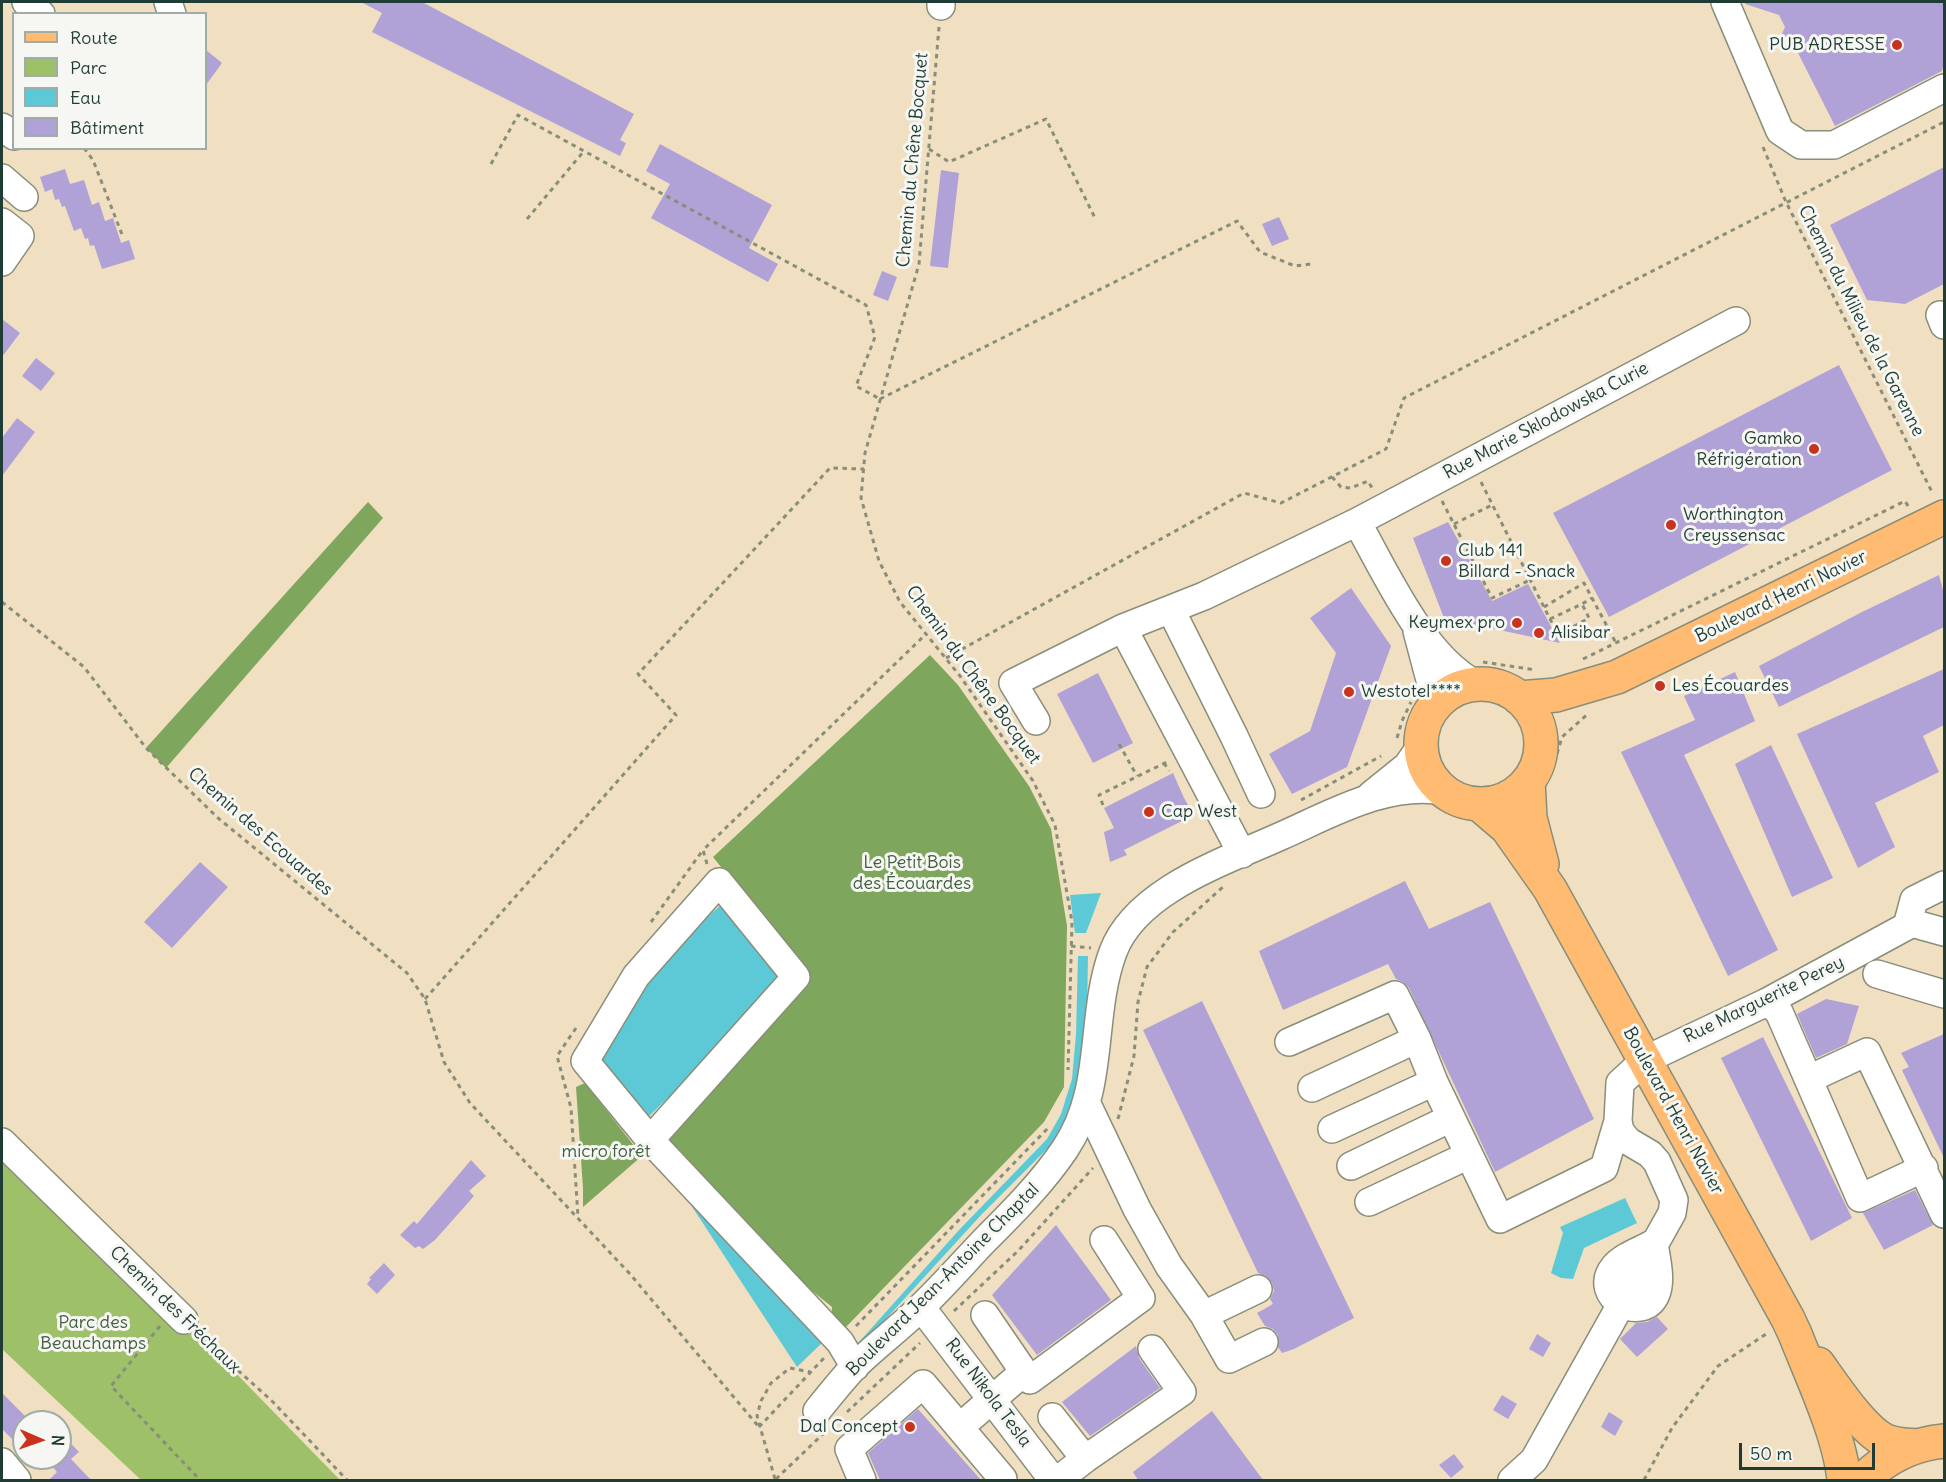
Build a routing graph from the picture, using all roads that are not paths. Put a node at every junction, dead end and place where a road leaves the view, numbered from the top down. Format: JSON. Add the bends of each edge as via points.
{"nodes":[{"id":1,"x":26,"y":2,"type":"edge"},
{"id":2,"x":1725,"y":2,"type":"edge"},
{"id":3,"x":38,"y":12,"type":"edge"},
{"id":4,"x":1944,"y":88,"type":"edge"},
{"id":5,"x":2,"y":178,"type":"edge"},
{"id":6,"x":24,"y":196,"type":"dead end"},
{"id":7,"x":2,"y":222,"type":"edge"},
{"id":8,"x":2,"y":262,"type":"edge"},
{"id":9,"x":1736,"y":321,"type":"dead end"},
{"id":10,"x":1944,"y":517,"type":"edge"},
{"id":11,"x":1357,"y":522,"type":"junction"},
{"id":12,"x":1171,"y":610,"type":"junction"},
{"id":13,"x":1123,"y":628,"type":"junction"},
{"id":14,"x":1617,"y":677,"type":"junction"},
{"id":15,"x":1448,"y":684,"type":"junction"},
{"id":16,"x":1519,"y":698,"type":"junction"},
{"id":17,"x":1036,"y":722,"type":"dead end"},
{"id":18,"x":1540,"y":742,"type":"junction"},
{"id":19,"x":1408,"y":744,"type":"junction"},
{"id":20,"x":1538,"y":779,"type":"junction"},
{"id":21,"x":1444,"y":791,"type":"junction"},
{"id":22,"x":1261,"y":794,"type":"dead end"},
{"id":23,"x":1366,"y":799,"type":"junction"},
{"id":24,"x":1479,"y":804,"type":"junction"},
{"id":25,"x":1242,"y":854,"type":"junction"},
{"id":26,"x":1944,"y":885,"type":"edge"},
{"id":27,"x":1550,"y":889,"type":"junction"},
{"id":28,"x":1908,"y":922,"type":"junction"},
{"id":29,"x":1944,"y":932,"type":"edge"},
{"id":30,"x":1877,"y":974,"type":"dead end"},
{"id":31,"x":1944,"y":994,"type":"edge"},
{"id":32,"x":1767,"y":1002,"type":"junction"},
{"id":33,"x":1417,"y":1039,"type":"junction"},
{"id":34,"x":1289,"y":1042,"type":"dead end"},
{"id":35,"x":1645,"y":1060,"type":"junction"},
{"id":36,"x":1809,"y":1079,"type":"junction"},
{"id":37,"x":1434,"y":1082,"type":"junction"},
{"id":38,"x":1312,"y":1088,"type":"dead end"},
{"id":39,"x":1087,"y":1104,"type":"junction"},
{"id":40,"x":1451,"y":1118,"type":"junction"},
{"id":41,"x":1618,"y":1121,"type":"junction"},
{"id":42,"x":1332,"y":1129,"type":"dead end"},
{"id":43,"x":650,"y":1140,"type":"junction"},
{"id":44,"x":2,"y":1142,"type":"edge"},
{"id":45,"x":1469,"y":1155,"type":"junction"},
{"id":46,"x":1351,"y":1166,"type":"dead end"},
{"id":47,"x":1924,"y":1168,"type":"junction"},
{"id":48,"x":1369,"y":1202,"type":"dead end"},
{"id":49,"x":1944,"y":1214,"type":"edge"},
{"id":50,"x":1104,"y":1240,"type":"dead end"},
{"id":51,"x":1654,"y":1243,"type":"junction"},
{"id":52,"x":1258,"y":1289,"type":"dead end"},
{"id":53,"x":1621,"y":1304,"type":"junction"},
{"id":54,"x":179,"y":1315,"type":"road end"},
{"id":55,"x":985,"y":1315,"type":"dead end"},
{"id":56,"x":1204,"y":1315,"type":"junction"},
{"id":57,"x":929,"y":1317,"type":"junction"},
{"id":58,"x":1792,"y":1327,"type":"junction"},
{"id":59,"x":1264,"y":1342,"type":"dead end"},
{"id":60,"x":1152,"y":1348,"type":"dead end"},
{"id":61,"x":855,"y":1367,"type":"junction"},
{"id":62,"x":1024,"y":1372,"type":"junction"},
{"id":63,"x":992,"y":1399,"type":"junction"},
{"id":64,"x":1052,"y":1417,"type":"dead end"},
{"id":65,"x":821,"y":1421,"type":"road end"},
{"id":66,"x":961,"y":1426,"type":"junction"},
{"id":67,"x":1930,"y":1443,"type":"edge"},
{"id":68,"x":1085,"y":1459,"type":"junction"},
{"id":69,"x":2,"y":1462,"type":"edge"},
{"id":70,"x":17,"y":1480,"type":"edge"},
{"id":71,"x":861,"y":1480,"type":"edge"},
{"id":72,"x":1001,"y":1480,"type":"edge"},
{"id":73,"x":1053,"y":1480,"type":"edge"},
{"id":74,"x":1058,"y":1480,"type":"edge"},
{"id":75,"x":1512,"y":1480,"type":"edge"},
{"id":76,"x":1844,"y":1480,"type":"edge"},
{"id":77,"x":1863,"y":1480,"type":"edge"}],
"edges":[{"from":1,"to":3,"type":"street"},
{"from":2,"to":4,"type":"street","via":[[1780,131],[1802,145],[1834,145]]},
{"from":5,"to":6,"type":"street"},
{"from":7,"to":8,"type":"street","via":[[20,236]]},
{"from":9,"to":11,"type":"street","name":"Rue Marie Sklodowska Curie"},
{"from":10,"to":14,"type":"main road","name":"Boulevard Henri Navier"},
{"from":11,"to":12,"type":"street","name":"Rue Marie Sklodowska Curie"},
{"from":11,"to":15,"type":"street"},
{"from":12,"to":13,"type":"street","name":"Rue Marie Sklodowska Curie"},
{"from":12,"to":22,"type":"street"},
{"from":13,"to":17,"type":"street","name":"Rue Marie Sklodowska Curie","via":[[1013,683]]},
{"from":13,"to":25,"type":"street","via":[[1173,762]]},
{"from":14,"to":16,"type":"main road","name":"Boulevard Henri Navier","via":[[1556,695]]},
{"from":14,"to":18,"type":"main road","name":"Boulevard Henri Navier","via":[[1566,714]]},
{"from":15,"to":16,"type":"main road","via":[[1499,687]]},
{"from":15,"to":19,"type":"main road"},
{"from":16,"to":18,"type":"main road","via":[[1534,718]]},
{"from":18,"to":20,"type":"main road"},
{"from":19,"to":21,"type":"main road"},
{"from":19,"to":23,"type":"street","name":"Boulevard Jean-Antoine Chaptal","via":[[1407,766]]},
{"from":20,"to":24,"type":"main road","via":[[1506,798]]},
{"from":20,"to":27,"type":"main road","name":"Boulevard Henri Navier","via":[[1527,800]]},
{"from":21,"to":23,"type":"street","name":"Boulevard Jean-Antoine Chaptal","via":[[1419,789]]},
{"from":21,"to":24,"type":"main road"},
{"from":23,"to":25,"type":"street","name":"Boulevard Jean-Antoine Chaptal"},
{"from":24,"to":27,"type":"main road","name":"Boulevard Henri Navier","via":[[1507,828]]},
{"from":25,"to":39,"type":"street","name":"Boulevard Jean-Antoine Chaptal","via":[[1173,887],[1145,908],[1123,933],[1104,981]]},
{"from":26,"to":28,"type":"street","via":[[1914,900]]},
{"from":27,"to":35,"type":"main road","name":"Boulevard Henri Navier"},
{"from":28,"to":29,"type":"street"},
{"from":28,"to":32,"type":"street","name":"Rue Marguerite Perey"},
{"from":30,"to":31,"type":"street"},
{"from":32,"to":35,"type":"street","name":"Rue Marguerite Perey"},
{"from":32,"to":36,"type":"street","via":[[1779,1012]]},
{"from":33,"to":34,"type":"street","via":[[1395,995]]},
{"from":33,"to":37,"type":"street"},
{"from":33,"to":38,"type":"street"},
{"from":35,"to":41,"type":"street","name":"Rue Marguerite Perey","via":[[1620,1083]]},
{"from":35,"to":58,"type":"main road","name":"Boulevard Henri Navier"},
{"from":36,"to":47,"type":"street","via":[[1867,1052]]},
{"from":36,"to":47,"type":"street","via":[[1860,1198]]},
{"from":37,"to":40,"type":"street"},
{"from":37,"to":42,"type":"street"},
{"from":39,"to":56,"type":"street","via":[[1137,1209],[1169,1266]]},
{"from":39,"to":57,"type":"street","name":"Boulevard Jean-Antoine Chaptal","via":[[1066,1147],[1036,1188]]},
{"from":40,"to":45,"type":"street"},
{"from":40,"to":46,"type":"street"},
{"from":41,"to":45,"type":"street","name":"Rue Marguerite Perey","via":[[1604,1168],[1500,1219]]},
{"from":41,"to":51,"type":"street","via":[[1628,1141],[1657,1162],[1674,1200],[1672,1213]]},
{"from":43,"to":43,"type":"street","via":[[585,1060],[636,976],[719,882],[796,977]]},
{"from":43,"to":61,"type":"street","via":[[844,1338]]},
{"from":44,"to":54,"type":"street","name":"Chemin des Fréchaux"},
{"from":45,"to":48,"type":"street"},
{"from":47,"to":49,"type":"street"},
{"from":50,"to":62,"type":"street","via":[[1142,1298],[1030,1380]]},
{"from":51,"to":53,"type":"street","via":[[1615,1267],[1610,1276],[1611,1294]]},
{"from":51,"to":53,"type":"street","via":[[1656,1294],[1642,1307]]},
{"from":52,"to":56,"type":"street"},
{"from":53,"to":75,"type":"street","via":[[1534,1460]]},
{"from":55,"to":62,"type":"street"},
{"from":56,"to":59,"type":"street","via":[[1229,1359]]},
{"from":57,"to":61,"type":"street","name":"Boulevard Jean-Antoine Chaptal"},
{"from":57,"to":63,"type":"street","name":"Rue Nikola Tesla"},
{"from":58,"to":67,"type":"main road","name":"Boulevard Henri Navier","via":[[1870,1431],[1885,1441]]},
{"from":58,"to":76,"type":"main road","name":"Boulevard Henri Navier","via":[[1832,1431]]},
{"from":60,"to":68,"type":"street","via":[[1182,1392]]},
{"from":61,"to":65,"type":"street","name":"Boulevard Jean-Antoine Chaptal"},
{"from":62,"to":63,"type":"street"},
{"from":63,"to":66,"type":"street"},
{"from":63,"to":73,"type":"street","name":"Rue Nikola Tesla"},
{"from":64,"to":68,"type":"street"},
{"from":66,"to":71,"type":"street","via":[[923,1384],[849,1449]]},
{"from":66,"to":72,"type":"street"},
{"from":67,"to":77,"type":"main road","via":[[1887,1460]]},
{"from":68,"to":74,"type":"street"},
{"from":69,"to":70,"type":"street"}]}
